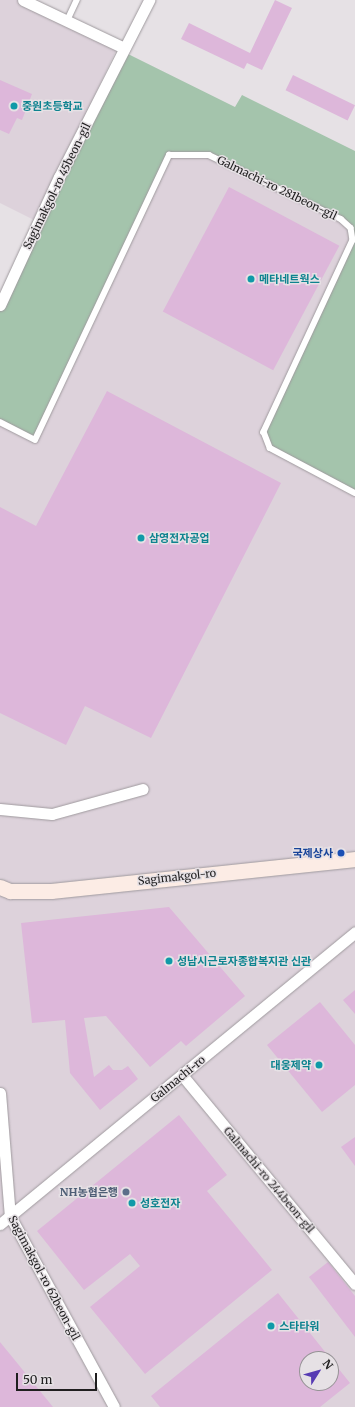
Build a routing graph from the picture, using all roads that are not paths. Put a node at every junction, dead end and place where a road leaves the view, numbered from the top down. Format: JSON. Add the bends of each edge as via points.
{"nodes":[{"id":1,"x":23,"y":0,"type":"edge"},
{"id":2,"x":77,"y":0,"type":"edge"},
{"id":3,"x":149,"y":0,"type":"edge"},
{"id":4,"x":66,"y":21,"type":"junction"},
{"id":5,"x":124,"y":48,"type":"junction"},
{"id":6,"x":0,"y":304,"type":"edge"},
{"id":7,"x":0,"y":422,"type":"edge"},
{"id":8,"x":355,"y":493,"type":"edge"},
{"id":9,"x":142,"y":789,"type":"dead end"},
{"id":10,"x":0,"y":809,"type":"edge"},
{"id":11,"x":355,"y":859,"type":"edge"},
{"id":12,"x":0,"y":887,"type":"edge"},
{"id":13,"x":355,"y":932,"type":"edge"},
{"id":14,"x":182,"y":1075,"type":"junction"},
{"id":15,"x":0,"y":1093,"type":"edge"},
{"id":16,"x":5,"y":1214,"type":"edge"},
{"id":17,"x":0,"y":1224,"type":"edge"},
{"id":18,"x":355,"y":1284,"type":"edge"},
{"id":19,"x":114,"y":1407,"type":"edge"}],
"edges":[{"from":1,"to":4,"type":"street"},
{"from":2,"to":4,"type":"lane"},
{"from":3,"to":5,"type":"street","name":"Sagimakgol-ro 45beon-gil"},
{"from":4,"to":5,"type":"street"},
{"from":5,"to":6,"type":"street","name":"Sagimakgol-ro 45beon-gil"},
{"from":7,"to":8,"type":"lane","name":"Galmachi-ro 281beon-gil","via":[[36,440],[169,155],[209,155],[341,219],[351,228],[353,240],[264,432],[270,448]]},
{"from":9,"to":10,"type":"street","via":[[52,814]]},
{"from":11,"to":12,"type":"street","name":"Sagimakgol-ro","via":[[51,891],[10,891]]},
{"from":13,"to":14,"type":"street","name":"Galmachi-ro"},
{"from":14,"to":16,"type":"street","name":"Galmachi-ro"},
{"from":14,"to":18,"type":"street","name":"Galmachi-ro 244beon-gil"},
{"from":15,"to":16,"type":"street","name":"Sagimakgol-ro 62beon-gil"},
{"from":16,"to":17,"type":"street","name":"Galmachi-ro"},
{"from":16,"to":19,"type":"street","name":"Sagimakgol-ro 62beon-gil"}]}
